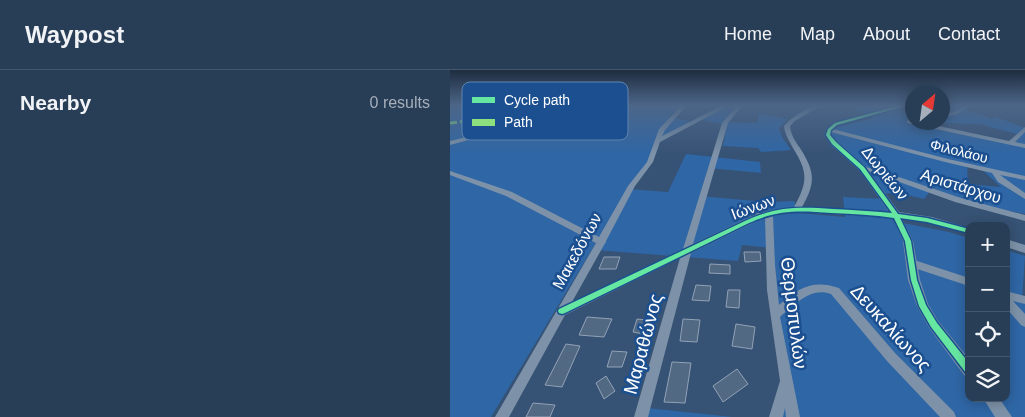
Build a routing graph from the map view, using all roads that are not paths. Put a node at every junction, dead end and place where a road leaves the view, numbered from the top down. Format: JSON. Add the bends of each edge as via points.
{"nodes":[{"id":1,"x":668,"y":121,"type":"edge"},
{"id":2,"x":697,"y":121,"type":"edge"},
{"id":3,"x":727,"y":121,"type":"edge"},
{"id":4,"x":792,"y":121,"type":"edge"},
{"id":5,"x":847,"y":121,"type":"edge"},
{"id":6,"x":829,"y":130,"type":"junction"},
{"id":7,"x":950,"y":130,"type":"edge"},
{"id":8,"x":1025,"y":130,"type":"edge"},
{"id":9,"x":658,"y":141,"type":"junction"},
{"id":10,"x":1010,"y":143,"type":"junction"},
{"id":11,"x":1025,"y":146,"type":"edge"},
{"id":12,"x":862,"y":168,"type":"junction"},
{"id":13,"x":450,"y":173,"type":"edge"},
{"id":14,"x":995,"y":173,"type":"junction"},
{"id":15,"x":1025,"y":178,"type":"edge"},
{"id":16,"x":1025,"y":197,"type":"edge"},
{"id":17,"x":797,"y":209,"type":"junction"},
{"id":18,"x":769,"y":213,"type":"junction"},
{"id":19,"x":896,"y":215,"type":"junction"},
{"id":20,"x":1025,"y":218,"type":"edge"},
{"id":21,"x":965,"y":230,"type":"edge"},
{"id":22,"x":602,"y":242,"type":"junction"},
{"id":23,"x":1010,"y":244,"type":"edge"},
{"id":24,"x":1025,"y":249,"type":"edge"},
{"id":25,"x":687,"y":251,"type":"junction"},
{"id":26,"x":911,"y":263,"type":"junction"},
{"id":27,"x":965,"y":281,"type":"edge"},
{"id":28,"x":1010,"y":295,"type":"edge"},
{"id":29,"x":1025,"y":300,"type":"edge"},
{"id":30,"x":1010,"y":305,"type":"edge"},
{"id":31,"x":562,"y":311,"type":"junction"},
{"id":32,"x":775,"y":316,"type":"junction"},
{"id":33,"x":1025,"y":322,"type":"edge"},
{"id":34,"x":965,"y":365,"type":"edge"},
{"id":35,"x":785,"y":381,"type":"junction"},
{"id":36,"x":993,"y":402,"type":"edge"},
{"id":37,"x":502,"y":417,"type":"edge"},
{"id":38,"x":641,"y":417,"type":"edge"},
{"id":39,"x":776,"y":417,"type":"edge"},
{"id":40,"x":793,"y":417,"type":"edge"},
{"id":41,"x":949,"y":417,"type":"edge"},
{"id":42,"x":1004,"y":417,"type":"edge"}],
"edges":[{"from":1,"to":9,"type":"street","name":"Μακεδόνων"},
{"from":2,"to":9,"type":"street"},
{"from":3,"to":25,"type":"street","name":"Μαραθώνος"},
{"from":4,"to":17,"type":"street","via":[[787,128],[790,138],[810,173],[808,188]]},
{"from":5,"to":6,"type":"street"},
{"from":6,"to":12,"type":"street","name":"Δωριέων","via":[[831,140]]},
{"from":6,"to":14,"type":"street","name":"Φιλολάου"},
{"from":7,"to":10,"type":"street"},
{"from":8,"to":10,"type":"street"},
{"from":9,"to":22,"type":"street","name":"Μακεδόνων","via":[[650,162],[632,186]]},
{"from":10,"to":11,"type":"street"},
{"from":12,"to":19,"type":"street","name":"Δωριέων"},
{"from":12,"to":20,"type":"street","name":"Αριστάρχου"},
{"from":13,"to":22,"type":"street","via":[[509,194]]},
{"from":14,"to":15,"type":"street","name":"Φιλολάου"},
{"from":14,"to":16,"type":"street"},
{"from":17,"to":18,"type":"street","name":"Ιώνων"},
{"from":17,"to":19,"type":"street","name":"Ιώνων"},
{"from":18,"to":25,"type":"street","name":"Ιώνων"},
{"from":18,"to":32,"type":"street","name":"Θερμοπυλών","via":[[768,245]]},
{"from":19,"to":21,"type":"street","name":"Ιώνων","via":[[932,220]]},
{"from":19,"to":26,"type":"street","name":"Δωριέων","via":[[908,241]]},
{"from":22,"to":31,"type":"street","name":"Μακεδόνων"},
{"from":23,"to":24,"type":"street"},
{"from":25,"to":31,"type":"street","name":"Ιώνων"},
{"from":25,"to":38,"type":"street","name":"Μαραθώνος"},
{"from":26,"to":27,"type":"street"},
{"from":26,"to":34,"type":"street","name":"Δωριέων","via":[[926,312]]},
{"from":28,"to":29,"type":"street"},
{"from":30,"to":33,"type":"street"},
{"from":31,"to":37,"type":"street","name":"Μακεδόνων"},
{"from":32,"to":35,"type":"street","name":"Θερμοπυλών"},
{"from":32,"to":41,"type":"street","name":"Δευκαλίωνος","via":[[808,290],[822,288],[835,291]]},
{"from":35,"to":39,"type":"street"},
{"from":35,"to":40,"type":"street","name":"Θερμοπυλών"},
{"from":36,"to":42,"type":"street"}]}
